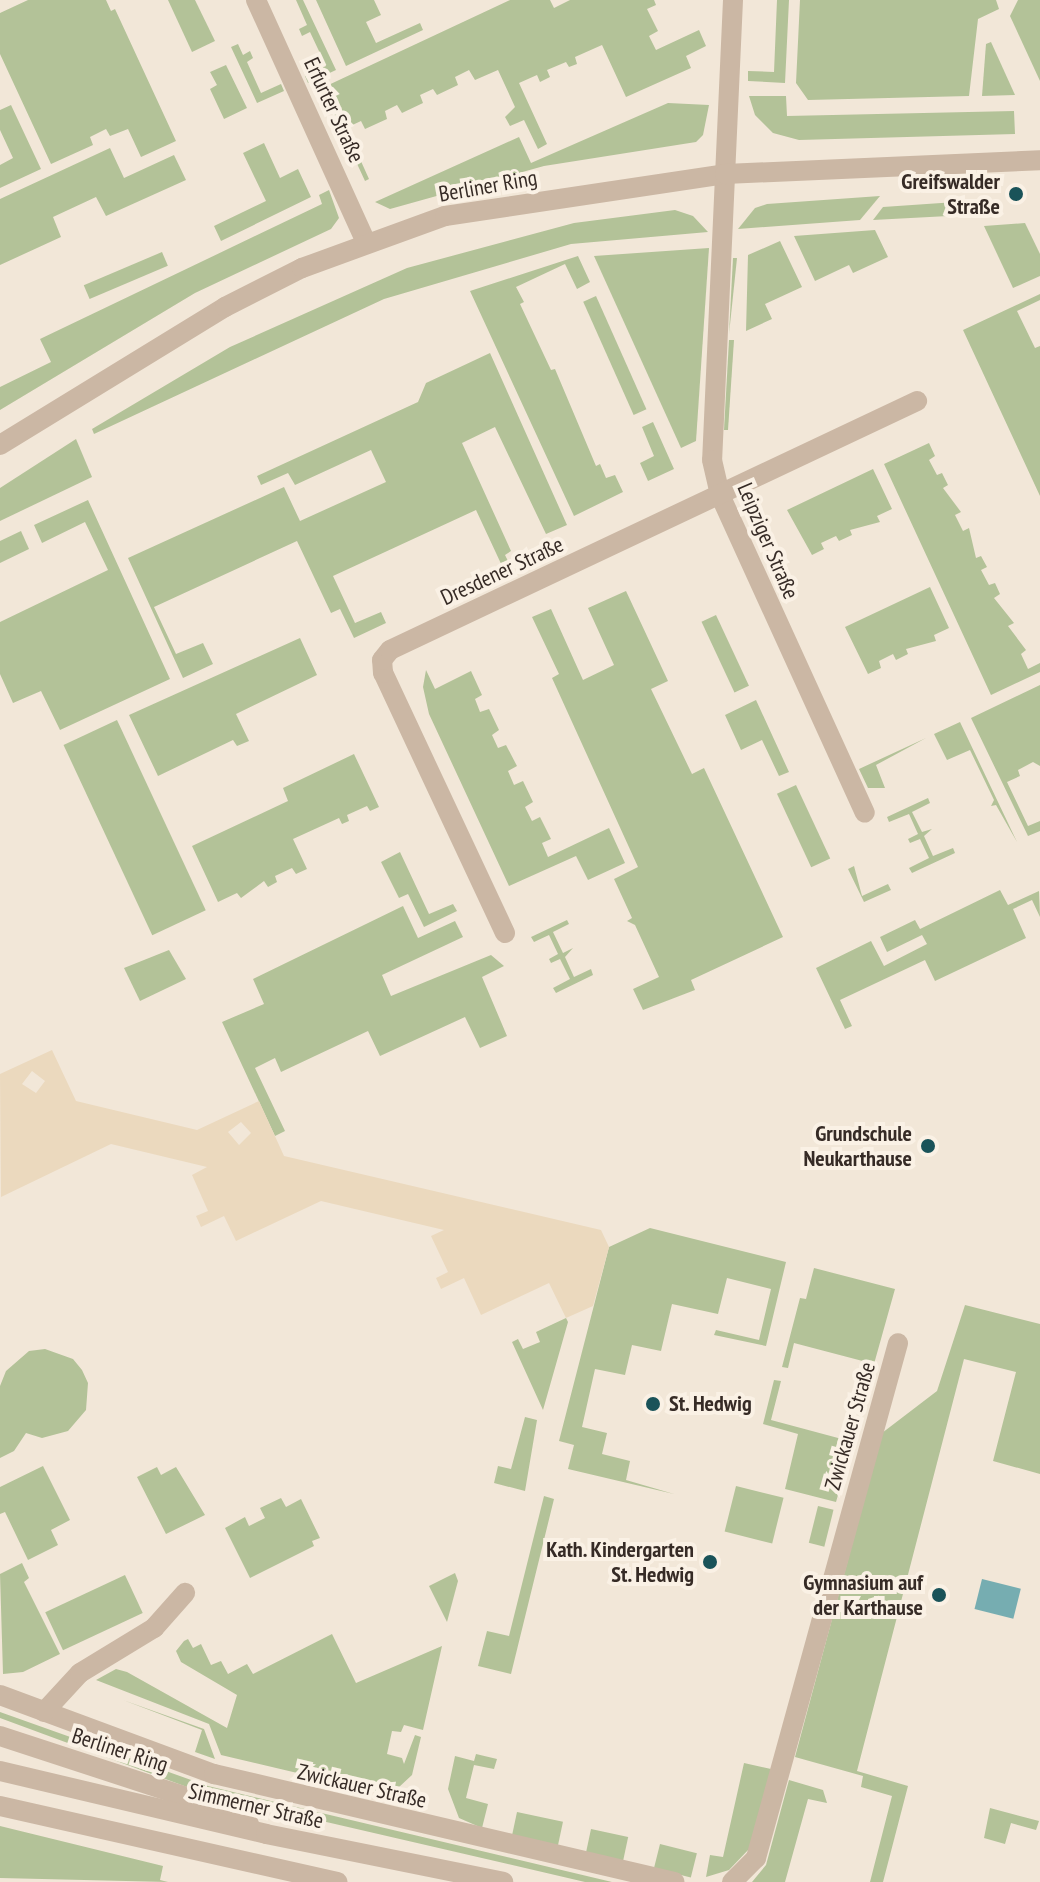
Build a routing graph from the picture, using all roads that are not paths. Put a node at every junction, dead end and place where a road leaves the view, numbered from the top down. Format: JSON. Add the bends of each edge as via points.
{"nodes":[{"id":1,"x":256,"y":0,"type":"edge"},
{"id":2,"x":733,"y":0,"type":"edge"},
{"id":3,"x":1040,"y":160,"type":"edge"},
{"id":4,"x":725,"y":174,"type":"junction"},
{"id":5,"x":366,"y":242,"type":"junction"},
{"id":6,"x":917,"y":401,"type":"dead end"},
{"id":7,"x":0,"y":445,"type":"edge"},
{"id":8,"x":720,"y":495,"type":"junction"},
{"id":9,"x":865,"y":813,"type":"dead end"},
{"id":10,"x":505,"y":933,"type":"dead end"},
{"id":11,"x":898,"y":1343,"type":"dead end"},
{"id":12,"x":185,"y":1593,"type":"dead end"},
{"id":13,"x":0,"y":1695,"type":"edge"},
{"id":14,"x":44,"y":1712,"type":"junction"},
{"id":15,"x":0,"y":1736,"type":"edge"},
{"id":16,"x":0,"y":1771,"type":"edge"},
{"id":17,"x":0,"y":1806,"type":"edge"},
{"id":18,"x":266,"y":1834,"type":"junction"},
{"id":19,"x":338,"y":1882,"type":"edge"},
{"id":20,"x":503,"y":1882,"type":"edge"},
{"id":21,"x":675,"y":1882,"type":"edge"},
{"id":22,"x":732,"y":1882,"type":"edge"}],
"edges":[{"from":1,"to":5,"type":"street","name":"Erfurter Straße"},
{"from":2,"to":4,"type":"street","name":"Leipziger Straße"},
{"from":3,"to":4,"type":"street","name":"Berliner Ring"},
{"from":4,"to":5,"type":"street","name":"Berliner Ring","via":[[445,216]]},
{"from":4,"to":8,"type":"street","name":"Leipziger Straße","via":[[712,451]]},
{"from":5,"to":7,"type":"street","name":"Berliner Ring","via":[[225,307]]},
{"from":6,"to":8,"type":"street","name":"Dresdener Straße"},
{"from":8,"to":9,"type":"street","name":"Leipziger Straße"},
{"from":8,"to":10,"type":"street","name":"Dresdener Straße","via":[[390,650],[382,660],[406,726]]},
{"from":11,"to":22,"type":"street","name":"Zwickauer Straße","via":[[756,1858]]},
{"from":12,"to":14,"type":"street","via":[[154,1628],[80,1673]]},
{"from":13,"to":14,"type":"street","name":"Zwickauer Straße"},
{"from":14,"to":21,"type":"street","name":"Zwickauer Straße","via":[[214,1774]]},
{"from":15,"to":18,"type":"street","name":"Berliner Ring","via":[[223,1809]]},
{"from":16,"to":18,"type":"street","name":"Simmerner Straße"},
{"from":17,"to":19,"type":"street"},
{"from":18,"to":20,"type":"street","name":"Simmerner Straße"}]}
